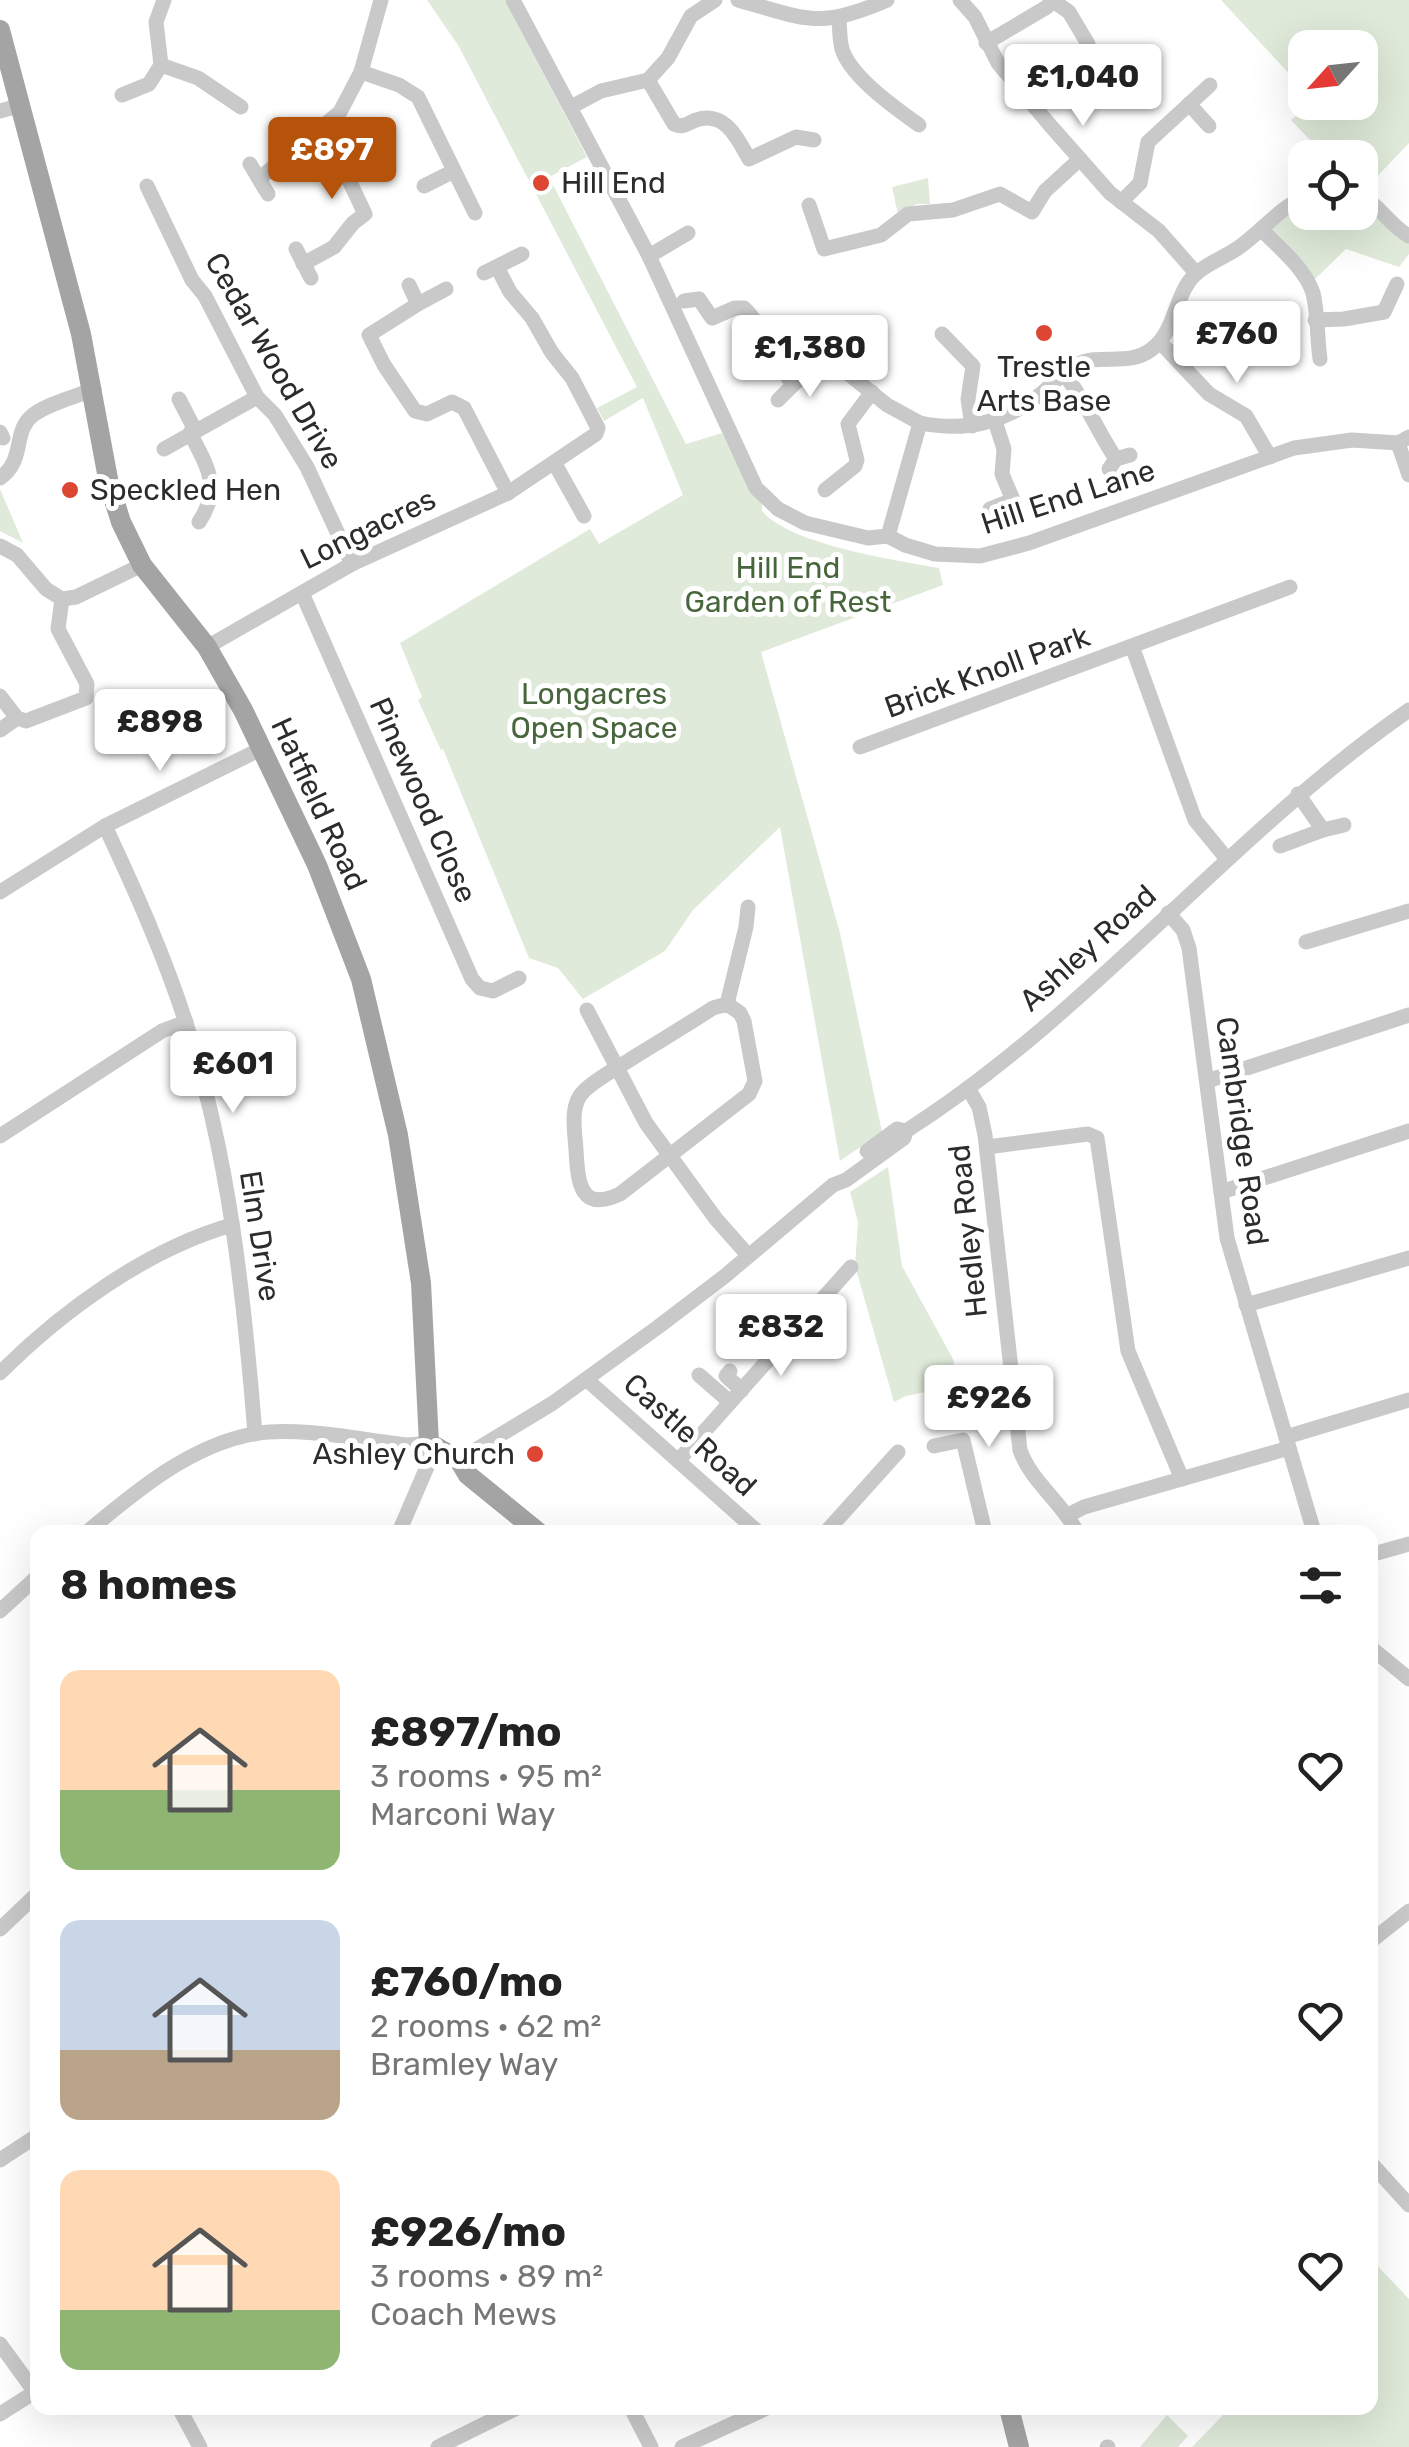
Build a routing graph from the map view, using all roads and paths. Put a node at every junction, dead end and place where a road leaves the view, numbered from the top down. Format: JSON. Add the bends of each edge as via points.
{"nodes":[{"id":1,"x":164,"y":0,"type":"edge"},
{"id":2,"x":381,"y":0,"type":"edge"},
{"id":3,"x":513,"y":0,"type":"edge"},
{"id":4,"x":715,"y":0,"type":"edge"},
{"id":5,"x":738,"y":0,"type":"edge"},
{"id":6,"x":888,"y":0,"type":"edge"},
{"id":7,"x":960,"y":0,"type":"edge"},
{"id":8,"x":1052,"y":0,"type":"edge"},
{"id":9,"x":757,"y":2,"type":"edge"},
{"id":10,"x":839,"y":19,"type":"junction"},
{"id":11,"x":0,"y":30,"type":"edge"},
{"id":12,"x":986,"y":43,"type":"junction"},
{"id":13,"x":1088,"y":44,"type":"dead end"},
{"id":14,"x":161,"y":66,"type":"junction"},
{"id":15,"x":362,"y":72,"type":"junction"},
{"id":16,"x":648,"y":80,"type":"junction"},
{"id":17,"x":1210,"y":85,"type":"dead end"},
{"id":18,"x":122,"y":95,"type":"dead end"},
{"id":19,"x":1190,"y":104,"type":"junction"},
{"id":20,"x":241,"y":107,"type":"dead end"},
{"id":21,"x":9,"y":108,"type":"edge"},
{"id":22,"x":571,"y":108,"type":"junction"},
{"id":23,"x":902,"y":113,"type":"junction"},
{"id":24,"x":918,"y":125,"type":"dead end"},
{"id":25,"x":1209,"y":126,"type":"dead end"},
{"id":26,"x":890,"y":128,"type":"dead end"},
{"id":27,"x":319,"y":132,"type":"junction"},
{"id":28,"x":814,"y":140,"type":"dead end"},
{"id":29,"x":1080,"y":159,"type":"junction"},
{"id":30,"x":250,"y":164,"type":"dead end"},
{"id":31,"x":454,"y":171,"type":"junction"},
{"id":32,"x":147,"y":186,"type":"dead end"},
{"id":33,"x":424,"y":186,"type":"dead end"},
{"id":34,"x":1121,"y":202,"type":"junction"},
{"id":35,"x":809,"y":206,"type":"dead end"},
{"id":36,"x":1288,"y":206,"type":"edge"},
{"id":37,"x":1378,"y":208,"type":"edge"},
{"id":38,"x":475,"y":213,"type":"dead end"},
{"id":39,"x":1261,"y":229,"type":"junction"},
{"id":40,"x":688,"y":234,"type":"dead end"},
{"id":41,"x":1409,"y":236,"type":"edge"},
{"id":42,"x":522,"y":254,"type":"dead end"},
{"id":43,"x":649,"y":256,"type":"junction"},
{"id":44,"x":303,"y":264,"type":"dead end"},
{"id":45,"x":1196,"y":273,"type":"junction"},
{"id":46,"x":1397,"y":284,"type":"dead end"},
{"id":47,"x":409,"y":285,"type":"dead end"},
{"id":48,"x":446,"y":290,"type":"dead end"},
{"id":49,"x":684,"y":301,"type":"dead end"},
{"id":50,"x":418,"y":304,"type":"junction"},
{"id":51,"x":1315,"y":320,"type":"junction"},
{"id":52,"x":942,"y":334,"type":"dead end"},
{"id":53,"x":1160,"y":342,"type":"junction"},
{"id":54,"x":1320,"y":359,"type":"dead end"},
{"id":55,"x":1064,"y":374,"type":"junction"},
{"id":56,"x":794,"y":384,"type":"junction"},
{"id":57,"x":94,"y":390,"type":"junction"},
{"id":58,"x":872,"y":392,"type":"junction"},
{"id":59,"x":257,"y":397,"type":"junction"},
{"id":60,"x":179,"y":399,"type":"dead end"},
{"id":61,"x":778,"y":400,"type":"dead end"},
{"id":62,"x":995,"y":421,"type":"junction"},
{"id":63,"x":920,"y":422,"type":"junction"},
{"id":64,"x":972,"y":426,"type":"junction"},
{"id":65,"x":193,"y":432,"type":"junction"},
{"id":66,"x":1404,"y":440,"type":"edge"},
{"id":67,"x":164,"y":449,"type":"dead end"},
{"id":68,"x":1270,"y":458,"type":"junction"},
{"id":69,"x":1118,"y":461,"type":"dead end"},
{"id":70,"x":555,"y":464,"type":"junction"},
{"id":71,"x":1409,"y":474,"type":"edge"},
{"id":72,"x":0,"y":478,"type":"edge"},
{"id":73,"x":825,"y":490,"type":"dead end"},
{"id":74,"x":508,"y":493,"type":"junction"},
{"id":75,"x":990,"y":509,"type":"dead end"},
{"id":76,"x":584,"y":516,"type":"dead end"},
{"id":77,"x":199,"y":522,"type":"dead end"},
{"id":78,"x":888,"y":536,"type":"junction"},
{"id":79,"x":0,"y":546,"type":"edge"},
{"id":80,"x":142,"y":564,"type":"junction"},
{"id":81,"x":352,"y":564,"type":"junction"},
{"id":82,"x":1290,"y":588,"type":"dead end"},
{"id":83,"x":302,"y":592,"type":"junction"},
{"id":84,"x":62,"y":599,"type":"junction"},
{"id":85,"x":207,"y":646,"type":"junction"},
{"id":86,"x":1133,"y":648,"type":"junction"},
{"id":87,"x":0,"y":696,"type":"edge"},
{"id":88,"x":1409,"y":710,"type":"edge"},
{"id":89,"x":18,"y":718,"type":"junction"},
{"id":90,"x":0,"y":730,"type":"edge"},
{"id":91,"x":860,"y":747,"type":"dead end"},
{"id":92,"x":261,"y":749,"type":"junction"},
{"id":93,"x":1298,"y":794,"type":"junction"},
{"id":94,"x":1344,"y":825,"type":"dead end"},
{"id":95,"x":105,"y":826,"type":"junction"},
{"id":96,"x":1324,"y":830,"type":"junction"},
{"id":97,"x":1280,"y":846,"type":"dead end"},
{"id":98,"x":1226,"y":859,"type":"junction"},
{"id":99,"x":0,"y":892,"type":"edge"},
{"id":100,"x":748,"y":907,"type":"dead end"},
{"id":101,"x":1409,"y":910,"type":"edge"},
{"id":102,"x":1168,"y":913,"type":"junction"},
{"id":103,"x":1306,"y":942,"type":"dead end"},
{"id":104,"x":519,"y":978,"type":"dead end"},
{"id":105,"x":727,"y":1004,"type":"junction"},
{"id":106,"x":587,"y":1010,"type":"dead end"},
{"id":107,"x":1409,"y":1015,"type":"edge"},
{"id":108,"x":186,"y":1022,"type":"junction"},
{"id":109,"x":616,"y":1068,"type":"junction"},
{"id":110,"x":1207,"y":1081,"type":"junction"},
{"id":111,"x":968,"y":1088,"type":"junction"},
{"id":112,"x":1409,"y":1131,"type":"edge"},
{"id":113,"x":0,"y":1136,"type":"edge"},
{"id":114,"x":987,"y":1148,"type":"junction"},
{"id":115,"x":670,"y":1156,"type":"junction"},
{"id":116,"x":1221,"y":1192,"type":"junction"},
{"id":117,"x":232,"y":1225,"type":"junction"},
{"id":118,"x":747,"y":1254,"type":"junction"},
{"id":119,"x":1409,"y":1258,"type":"edge"},
{"id":120,"x":850,"y":1267,"type":"dead end"},
{"id":121,"x":1246,"y":1305,"type":"junction"},
{"id":122,"x":730,"y":1371,"type":"dead end"},
{"id":123,"x":0,"y":1373,"type":"edge"},
{"id":124,"x":699,"y":1375,"type":"dead end"},
{"id":125,"x":586,"y":1379,"type":"junction"},
{"id":126,"x":736,"y":1396,"type":"junction"},
{"id":127,"x":1409,"y":1400,"type":"edge"},
{"id":128,"x":254,"y":1434,"type":"junction"},
{"id":129,"x":1287,"y":1443,"type":"junction"},
{"id":130,"x":419,"y":1444,"type":"junction"},
{"id":131,"x":934,"y":1446,"type":"dead end"},
{"id":132,"x":898,"y":1452,"type":"dead end"},
{"id":133,"x":459,"y":1460,"type":"junction"},
{"id":134,"x":678,"y":1461,"type":"junction"},
{"id":135,"x":1182,"y":1479,"type":"junction"},
{"id":136,"x":1068,"y":1516,"type":"junction"},
{"id":137,"x":96,"y":1525,"type":"edge"},
{"id":138,"x":401,"y":1525,"type":"edge"},
{"id":139,"x":529,"y":1525,"type":"edge"},
{"id":140,"x":750,"y":1525,"type":"edge"},
{"id":141,"x":832,"y":1525,"type":"edge"},
{"id":142,"x":983,"y":1525,"type":"edge"},
{"id":143,"x":1073,"y":1525,"type":"edge"},
{"id":144,"x":1312,"y":1525,"type":"edge"},
{"id":145,"x":1409,"y":1544,"type":"edge"},
{"id":146,"x":1378,"y":1553,"type":"edge"},
{"id":147,"x":30,"y":1583,"type":"edge"},
{"id":148,"x":0,"y":1611,"type":"edge"},
{"id":149,"x":1378,"y":1654,"type":"edge"},
{"id":150,"x":1409,"y":1679,"type":"edge"},
{"id":151,"x":30,"y":1901,"type":"edge"},
{"id":152,"x":1409,"y":1910,"type":"edge"},
{"id":153,"x":0,"y":1929,"type":"edge"},
{"id":154,"x":1378,"y":1935,"type":"edge"},
{"id":155,"x":30,"y":2140,"type":"edge"},
{"id":156,"x":0,"y":2160,"type":"edge"},
{"id":157,"x":1378,"y":2171,"type":"edge"},
{"id":158,"x":1409,"y":2205,"type":"edge"},
{"id":159,"x":0,"y":2344,"type":"edge"},
{"id":160,"x":30,"y":2383,"type":"edge"},
{"id":161,"x":30,"y":2395,"type":"edge"},
{"id":162,"x":0,"y":2414,"type":"edge"},
{"id":163,"x":183,"y":2415,"type":"edge"},
{"id":164,"x":502,"y":2415,"type":"edge"},
{"id":165,"x":634,"y":2415,"type":"edge"},
{"id":166,"x":751,"y":2415,"type":"edge"},
{"id":167,"x":1010,"y":2415,"type":"edge"},
{"id":168,"x":1016,"y":2446,"type":"edge"},
{"id":169,"x":200,"y":2447,"type":"edge"},
{"id":170,"x":438,"y":2447,"type":"edge"},
{"id":171,"x":650,"y":2447,"type":"edge"},
{"id":172,"x":682,"y":2447,"type":"edge"}],
"edges":[{"from":1,"to":14,"type":"street","via":[[156,22]]},
{"from":2,"to":15,"type":"street"},
{"from":3,"to":22,"type":"street","name":"Hill End Lane"},
{"from":4,"to":16,"type":"street","via":[[691,16]]},
{"from":5,"to":9,"type":"street"},
{"from":6,"to":10,"type":"street"},
{"from":7,"to":12,"type":"street"},
{"from":8,"to":12,"type":"street"},
{"from":8,"to":13,"type":"street","via":[[1070,12]]},
{"from":9,"to":10,"type":"street","via":[[804,19]]},
{"from":10,"to":23,"type":"street","via":[[849,62]]},
{"from":11,"to":21,"type":"main road","name":"Hatfield Road"},
{"from":12,"to":29,"type":"street"},
{"from":14,"to":18,"type":"street","via":[[149,84]]},
{"from":14,"to":20,"type":"street","via":[[198,78]]},
{"from":15,"to":27,"type":"street","via":[[340,112]]},
{"from":15,"to":31,"type":"street","via":[[418,98]]},
{"from":16,"to":22,"type":"street","via":[[601,91]]},
{"from":16,"to":28,"type":"street","via":[[674,124],[716,120],[734,132],[749,159],[794,131]]},
{"from":17,"to":19,"type":"street"},
{"from":19,"to":25,"type":"street"},
{"from":19,"to":34,"type":"street","via":[[1148,142],[1140,182]]},
{"from":21,"to":57,"type":"main road","name":"Hatfield Road"},
{"from":22,"to":43,"type":"street","name":"Hill End Lane"},
{"from":23,"to":24,"type":"street"},
{"from":23,"to":26,"type":"street"},
{"from":27,"to":30,"type":"street","via":[[263,186]]},
{"from":27,"to":44,"type":"street","via":[[365,214],[334,248]]},
{"from":29,"to":34,"type":"street"},
{"from":29,"to":35,"type":"street","via":[[1045,190],[1032,212],[1000,194],[953,210],[908,214],[881,234],[824,249]]},
{"from":31,"to":33,"type":"street"},
{"from":31,"to":38,"type":"street"},
{"from":32,"to":59,"type":"street","name":"Cedar Wood Drive"},
{"from":34,"to":45,"type":"street"},
{"from":36,"to":39,"type":"street"},
{"from":37,"to":41,"type":"street"},
{"from":39,"to":45,"type":"street"},
{"from":39,"to":51,"type":"street","via":[[1306,280]]},
{"from":40,"to":43,"type":"street"},
{"from":42,"to":70,"type":"street","name":"Longacres","via":[[491,270],[532,318],[598,428]]},
{"from":43,"to":78,"type":"street","name":"Hill End Lane","via":[[761,494],[805,523]]},
{"from":45,"to":53,"type":"street"},
{"from":46,"to":51,"type":"street","via":[[1389,306],[1377,315]]},
{"from":47,"to":50,"type":"street"},
{"from":48,"to":50,"type":"street"},
{"from":49,"to":56,"type":"street","via":[[700,299],[712,318],[744,308]]},
{"from":50,"to":74,"type":"street","via":[[362,338],[415,411],[427,414],[452,402],[464,408]]},
{"from":51,"to":54,"type":"street"},
{"from":52,"to":64,"type":"street","via":[[973,366]]},
{"from":53,"to":55,"type":"street","via":[[1132,359],[1080,362]]},
{"from":53,"to":68,"type":"street","via":[[1209,394],[1246,416]]},
{"from":55,"to":62,"type":"street"},
{"from":55,"to":69,"type":"street"},
{"from":56,"to":58,"type":"street","via":[[814,367],[835,363]]},
{"from":56,"to":61,"type":"street"},
{"from":57,"to":72,"type":"street","via":[[32,415],[11,470]]},
{"from":57,"to":80,"type":"main road","name":"Hatfield Road","via":[[109,484]]},
{"from":58,"to":63,"type":"street"},
{"from":58,"to":73,"type":"street","via":[[848,424],[856,466]]},
{"from":59,"to":65,"type":"street"},
{"from":59,"to":81,"type":"street","name":"Cedar Wood Drive","via":[[307,467]]},
{"from":60,"to":65,"type":"street"},
{"from":62,"to":64,"type":"street"},
{"from":62,"to":75,"type":"street","via":[[1004,450],[1002,474],[1018,500]]},
{"from":63,"to":64,"type":"street"},
{"from":63,"to":78,"type":"street"},
{"from":65,"to":67,"type":"street"},
{"from":65,"to":77,"type":"street","via":[[212,495]]},
{"from":66,"to":68,"type":"street","name":"Hill End Lane","via":[[1317,443]]},
{"from":66,"to":71,"type":"street"},
{"from":68,"to":78,"type":"street","name":"Hill End Lane","via":[[1000,552],[935,554]]},
{"from":70,"to":74,"type":"street","name":"Longacres"},
{"from":70,"to":76,"type":"street"},
{"from":74,"to":81,"type":"street","name":"Longacres"},
{"from":79,"to":84,"type":"street"},
{"from":80,"to":84,"type":"street"},
{"from":80,"to":85,"type":"main road","name":"Hatfield Road"},
{"from":81,"to":83,"type":"street","name":"Longacres"},
{"from":82,"to":86,"type":"street","name":"Brick Knoll Park"},
{"from":83,"to":85,"type":"street","name":"Longacres"},
{"from":83,"to":104,"type":"street","name":"Pinewood Close","via":[[472,979],[492,992]]},
{"from":84,"to":89,"type":"street","via":[[58,629],[88,695],[32,720]]},
{"from":85,"to":92,"type":"main road","name":"Hatfield Road"},
{"from":86,"to":91,"type":"street","name":"Brick Knoll Park"},
{"from":86,"to":98,"type":"street","name":"Brick Knoll Park","via":[[1195,820]]},
{"from":87,"to":89,"type":"street"},
{"from":88,"to":93,"type":"street","name":"Ashley Road"},
{"from":89,"to":90,"type":"street"},
{"from":92,"to":95,"type":"street"},
{"from":92,"to":130,"type":"main road","name":"Hatfield Road","via":[[335,908],[379,1048],[422,1282]]},
{"from":93,"to":96,"type":"street"},
{"from":93,"to":98,"type":"street","name":"Ashley Road"},
{"from":94,"to":96,"type":"street"},
{"from":95,"to":99,"type":"street"},
{"from":95,"to":108,"type":"street","name":"Elm Drive"},
{"from":96,"to":97,"type":"street"},
{"from":98,"to":102,"type":"street","name":"Ashley Road"},
{"from":100,"to":105,"type":"street"},
{"from":101,"to":103,"type":"street"},
{"from":102,"to":110,"type":"street","name":"Cambridge Road","via":[[1187,939]]},
{"from":102,"to":111,"type":"street","name":"Ashley Road"},
{"from":105,"to":109,"type":"street"},
{"from":105,"to":115,"type":"street","via":[[744,1021],[755,1081],[749,1094]]},
{"from":106,"to":109,"type":"street"},
{"from":107,"to":110,"type":"street"},
{"from":108,"to":113,"type":"street","via":[[162,1030]]},
{"from":108,"to":117,"type":"street","name":"Elm Drive"},
{"from":109,"to":115,"type":"street"},
{"from":109,"to":115,"type":"street","via":[[577,1099],[578,1182],[584,1194],[606,1200]]},
{"from":110,"to":116,"type":"street","name":"Cambridge Road"},
{"from":111,"to":114,"type":"street","name":"Hedley Road"},
{"from":111,"to":118,"type":"street","name":"Ashley Road"},
{"from":112,"to":116,"type":"street"},
{"from":114,"to":135,"type":"street","via":[[1097,1138],[1128,1351]]},
{"from":114,"to":136,"type":"street","name":"Hedley Road","via":[[1020,1450]]},
{"from":115,"to":118,"type":"street"},
{"from":116,"to":121,"type":"street","name":"Cambridge Road"},
{"from":117,"to":123,"type":"street","via":[[100,1290]]},
{"from":117,"to":128,"type":"street","name":"Elm Drive"},
{"from":118,"to":125,"type":"street","name":"Ashley Road"},
{"from":119,"to":121,"type":"street"},
{"from":120,"to":126,"type":"street"},
{"from":121,"to":129,"type":"street","name":"Cambridge Road"},
{"from":122,"to":126,"type":"street","via":[[726,1376]]},
{"from":124,"to":126,"type":"street"},
{"from":125,"to":133,"type":"street","name":"Ashley Road"},
{"from":125,"to":134,"type":"street","name":"Castle Road"},
{"from":126,"to":134,"type":"street"},
{"from":127,"to":129,"type":"street"},
{"from":128,"to":130,"type":"street"},
{"from":128,"to":137,"type":"street","via":[[183,1461]]},
{"from":129,"to":135,"type":"street"},
{"from":129,"to":144,"type":"street","name":"Cambridge Road"},
{"from":130,"to":133,"type":"main road"},
{"from":130,"to":138,"type":"street","via":[[427,1467]]},
{"from":131,"to":142,"type":"street","via":[[963,1440]]},
{"from":132,"to":141,"type":"street"},
{"from":133,"to":139,"type":"main road"},
{"from":134,"to":140,"type":"street","name":"Castle Road"},
{"from":135,"to":136,"type":"street"},
{"from":136,"to":143,"type":"street","name":"Hedley Road"},
{"from":145,"to":146,"type":"street"},
{"from":147,"to":148,"type":"street"},
{"from":149,"to":150,"type":"street"},
{"from":151,"to":153,"type":"street"},
{"from":152,"to":154,"type":"street"},
{"from":155,"to":156,"type":"street"},
{"from":157,"to":158,"type":"street"},
{"from":159,"to":160,"type":"street"},
{"from":161,"to":162,"type":"street"},
{"from":163,"to":169,"type":"street"},
{"from":164,"to":170,"type":"street"},
{"from":165,"to":171,"type":"street"},
{"from":166,"to":172,"type":"street"},
{"from":167,"to":168,"type":"main road"}]}
